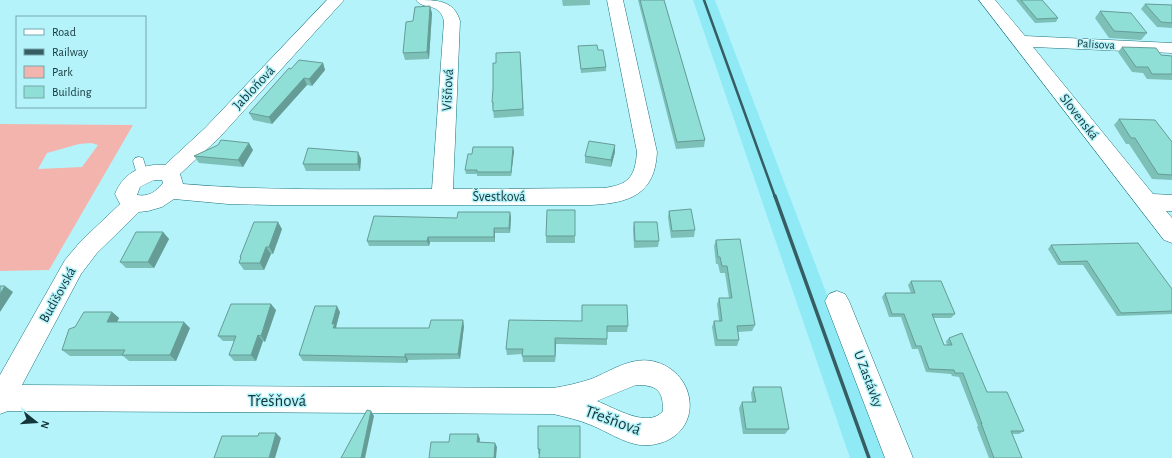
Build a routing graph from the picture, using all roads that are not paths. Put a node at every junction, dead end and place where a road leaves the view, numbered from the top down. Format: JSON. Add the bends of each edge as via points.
{"nodes":[{"id":1,"x":336,"y":0,"type":"edge"},
{"id":2,"x":424,"y":0,"type":"edge"},
{"id":3,"x":614,"y":0,"type":"edge"},
{"id":4,"x":987,"y":0,"type":"edge"},
{"id":5,"x":1019,"y":41,"type":"junction"},
{"id":6,"x":1172,"y":48,"type":"edge"},
{"id":7,"x":168,"y":182,"type":"junction"},
{"id":8,"x":442,"y":197,"type":"junction"},
{"id":9,"x":1146,"y":202,"type":"junction"},
{"id":10,"x":134,"y":203,"type":"junction"},
{"id":11,"x":1172,"y":203,"type":"edge"},
{"id":12,"x":1172,"y":234,"type":"edge"},
{"id":13,"x":837,"y":301,"type":"dead end"},
{"id":14,"x":1,"y":400,"type":"edge"},
{"id":15,"x":553,"y":401,"type":"dead end"},
{"id":16,"x":899,"y":458,"type":"edge"}],
"edges":[{"from":1,"to":7,"type":"street","name":"Jabloňová"},
{"from":2,"to":8,"type":"street","name":"Višňová","via":[[447,8],[452,21]]},
{"from":3,"to":8,"type":"street","name":"Švestková","via":[[647,152],[645,171],[638,183],[628,191],[605,197]]},
{"from":4,"to":5,"type":"street","name":"Slovenská"},
{"from":5,"to":6,"type":"street","name":"Palisova"},
{"from":5,"to":9,"type":"street","name":"Slovenská"},
{"from":7,"to":8,"type":"street","name":"Švestková","via":[[250,197]]},
{"from":7,"to":10,"type":"street","via":[[160,198],[151,202]]},
{"from":7,"to":10,"type":"street","via":[[157,171],[141,168],[126,192],[127,199]]},
{"from":9,"to":11,"type":"street"},
{"from":9,"to":12,"type":"street","name":"Slovenská"},
{"from":10,"to":14,"type":"street","name":"Budišovská","via":[[89,247],[73,267]]},
{"from":13,"to":16,"type":"street","name":"U Zastávky"},
{"from":14,"to":15,"type":"street","name":"Třešňová"}]}
